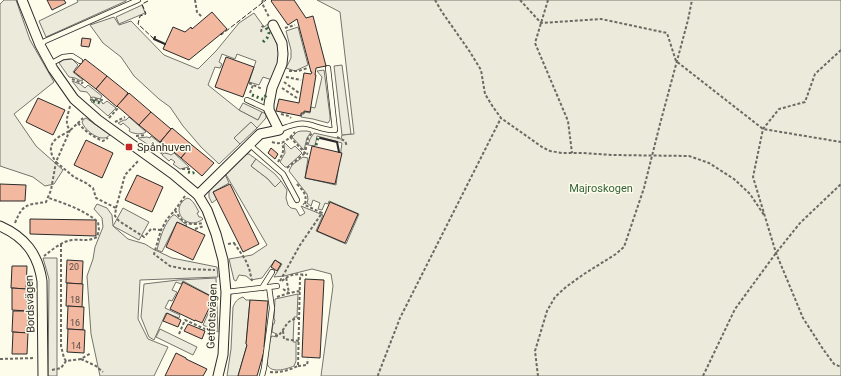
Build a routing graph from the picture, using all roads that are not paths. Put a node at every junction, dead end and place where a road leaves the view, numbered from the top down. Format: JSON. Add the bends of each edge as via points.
{"nodes":[{"id":1,"x":22,"y":0,"type":"edge"},
{"id":2,"x":138,"y":0,"type":"edge"},
{"id":3,"x":273,"y":25,"type":"road end"},
{"id":4,"x":40,"y":45,"type":"junction"},
{"id":5,"x":80,"y":61,"type":"dead end"},
{"id":6,"x":50,"y":64,"type":"junction"},
{"id":7,"x":328,"y":68,"type":"dead end"},
{"id":8,"x":247,"y":100,"type":"dead end"},
{"id":9,"x":269,"y":110,"type":"junction"},
{"id":10,"x":279,"y":130,"type":"junction"},
{"id":11,"x":249,"y":144,"type":"junction"},
{"id":12,"x":198,"y":195,"type":"junction"},
{"id":13,"x":296,"y":200,"type":"dead end"},
{"id":14,"x":0,"y":226,"type":"edge"},
{"id":15,"x":272,"y":272,"type":"dead end"},
{"id":16,"x":277,"y":286,"type":"road end"},
{"id":17,"x":269,"y":287,"type":"junction"},
{"id":18,"x":262,"y":288,"type":"junction"},
{"id":19,"x":226,"y":292,"type":"junction"},
{"id":20,"x":43,"y":374,"type":"edge"},
{"id":21,"x":218,"y":376,"type":"edge"},
{"id":22,"x":262,"y":376,"type":"edge"}],
"edges":[{"from":1,"to":4,"type":"street","name":"Getfotsvägen"},
{"from":2,"to":4,"type":"lane"},
{"from":3,"to":9,"type":"street","via":[[282,43],[283,54],[282,64],[271,92]]},
{"from":4,"to":6,"type":"street","name":"Getfotsvägen"},
{"from":5,"to":6,"type":"lane","via":[[72,56],[63,57]]},
{"from":6,"to":12,"type":"street","name":"Getfotsvägen","via":[[74,99]]},
{"from":7,"to":10,"type":"lane","via":[[335,130],[306,124]]},
{"from":8,"to":9,"type":"lane"},
{"from":9,"to":10,"type":"street"},
{"from":10,"to":11,"type":"street","via":[[260,134]]},
{"from":11,"to":12,"type":"street"},
{"from":11,"to":13,"type":"lane","via":[[283,174]]},
{"from":12,"to":19,"type":"street","name":"Getfotsvägen","via":[[216,234]]},
{"from":14,"to":20,"type":"street","name":"Bordsvägen","via":[[27,244],[40,269]]},
{"from":15,"to":18,"type":"lane"},
{"from":16,"to":17,"type":"lane"},
{"from":17,"to":18,"type":"lane"},
{"from":17,"to":22,"type":"lane","via":[[272,308]]},
{"from":18,"to":19,"type":"lane"},
{"from":19,"to":21,"type":"street","name":"Getfotsvägen","via":[[223,354]]}]}
